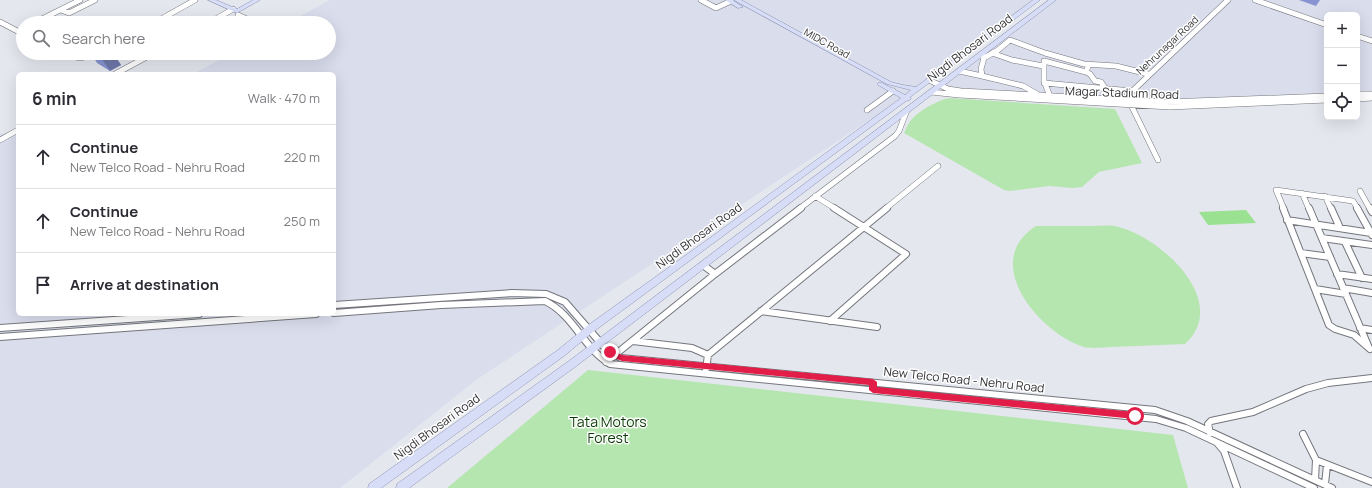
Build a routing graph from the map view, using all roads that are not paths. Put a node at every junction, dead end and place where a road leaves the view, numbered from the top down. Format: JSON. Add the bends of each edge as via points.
{"nodes":[{"id":1,"x":80,"y":0,"type":"edge"},
{"id":2,"x":95,"y":0,"type":"edge"},
{"id":3,"x":195,"y":0,"type":"edge"},
{"id":4,"x":211,"y":0,"type":"edge"},
{"id":5,"x":224,"y":0,"type":"edge"},
{"id":6,"x":251,"y":0,"type":"edge"},
{"id":7,"x":257,"y":0,"type":"edge"},
{"id":8,"x":701,"y":0,"type":"edge"},
{"id":9,"x":732,"y":0,"type":"edge"},
{"id":10,"x":1037,"y":0,"type":"edge"},
{"id":11,"x":1053,"y":0,"type":"edge"},
{"id":12,"x":1228,"y":0,"type":"edge"},
{"id":13,"x":1255,"y":0,"type":"edge"},
{"id":14,"x":62,"y":10,"type":"junction"},
{"id":15,"x":238,"y":10,"type":"junction"},
{"id":16,"x":49,"y":16,"type":"edge"},
{"id":17,"x":166,"y":16,"type":"edge"},
{"id":18,"x":224,"y":16,"type":"edge"},
{"id":19,"x":227,"y":16,"type":"edge"},
{"id":20,"x":246,"y":16,"type":"edge"},
{"id":21,"x":0,"y":22,"type":"edge"},
{"id":22,"x":1324,"y":24,"type":"edge"},
{"id":23,"x":16,"y":29,"type":"edge"},
{"id":24,"x":1360,"y":37,"type":"edge"},
{"id":25,"x":1372,"y":41,"type":"edge"},
{"id":26,"x":992,"y":53,"type":"junction"},
{"id":27,"x":1047,"y":53,"type":"junction"},
{"id":28,"x":982,"y":56,"type":"junction"},
{"id":29,"x":141,"y":60,"type":"edge"},
{"id":30,"x":148,"y":60,"type":"edge"},
{"id":31,"x":1044,"y":64,"type":"junction"},
{"id":32,"x":1089,"y":64,"type":"junction"},
{"id":33,"x":959,"y":71,"type":"junction"},
{"id":34,"x":119,"y":72,"type":"edge"},
{"id":35,"x":127,"y":72,"type":"edge"},
{"id":36,"x":1086,"y":72,"type":"junction"},
{"id":37,"x":1148,"y":74,"type":"junction"},
{"id":38,"x":982,"y":76,"type":"junction"},
{"id":39,"x":929,"y":80,"type":"junction"},
{"id":40,"x":1044,"y":83,"type":"junction"},
{"id":41,"x":940,"y":85,"type":"junction"},
{"id":42,"x":1105,"y":88,"type":"junction"},
{"id":43,"x":918,"y":89,"type":"junction"},
{"id":44,"x":893,"y":91,"type":"junction"},
{"id":45,"x":1132,"y":91,"type":"junction"},
{"id":46,"x":931,"y":92,"type":"junction"},
{"id":47,"x":1360,"y":94,"type":"edge"},
{"id":48,"x":1372,"y":94,"type":"edge"},
{"id":49,"x":1038,"y":95,"type":"junction"},
{"id":50,"x":1324,"y":96,"type":"edge"},
{"id":51,"x":906,"y":97,"type":"junction"},
{"id":52,"x":1051,"y":98,"type":"junction"},
{"id":53,"x":1372,"y":98,"type":"edge"},
{"id":54,"x":1360,"y":99,"type":"edge"},
{"id":55,"x":1122,"y":100,"type":"junction"},
{"id":56,"x":1324,"y":100,"type":"edge"},
{"id":57,"x":916,"y":103,"type":"junction"},
{"id":58,"x":1118,"y":104,"type":"junction"},
{"id":59,"x":1130,"y":105,"type":"junction"},
{"id":60,"x":867,"y":110,"type":"dead end"},
{"id":61,"x":907,"y":110,"type":"junction"},
{"id":62,"x":16,"y":131,"type":"edge"},
{"id":63,"x":0,"y":140,"type":"edge"},
{"id":64,"x":1158,"y":160,"type":"dead end"},
{"id":65,"x":938,"y":166,"type":"dead end"},
{"id":66,"x":1360,"y":191,"type":"dead end"},
{"id":67,"x":1302,"y":193,"type":"junction"},
{"id":68,"x":816,"y":196,"type":"junction"},
{"id":69,"x":1325,"y":196,"type":"junction"},
{"id":70,"x":1372,"y":212,"type":"edge"},
{"id":71,"x":1287,"y":220,"type":"junction"},
{"id":72,"x":1316,"y":224,"type":"junction"},
{"id":73,"x":864,"y":227,"type":"junction"},
{"id":74,"x":1340,"y":228,"type":"junction"},
{"id":75,"x":1371,"y":234,"type":"edge"},
{"id":76,"x":1322,"y":238,"type":"junction"},
{"id":77,"x":1345,"y":242,"type":"junction"},
{"id":78,"x":1372,"y":245,"type":"edge"},
{"id":79,"x":1300,"y":253,"type":"junction"},
{"id":80,"x":1330,"y":257,"type":"junction"},
{"id":81,"x":702,"y":265,"type":"junction"},
{"id":82,"x":715,"y":274,"type":"junction"},
{"id":83,"x":1337,"y":274,"type":"junction"},
{"id":84,"x":1362,"y":278,"type":"junction"},
{"id":85,"x":1372,"y":279,"type":"edge"},
{"id":86,"x":1315,"y":289,"type":"junction"},
{"id":87,"x":1344,"y":291,"type":"junction"},
{"id":88,"x":1371,"y":295,"type":"edge"},
{"id":89,"x":336,"y":305,"type":"edge"},
{"id":90,"x":761,"y":311,"type":"junction"},
{"id":91,"x":336,"y":313,"type":"edge"},
{"id":92,"x":171,"y":316,"type":"edge"},
{"id":93,"x":287,"y":316,"type":"edge"},
{"id":94,"x":830,"y":321,"type":"junction"},
{"id":95,"x":876,"y":327,"type":"dead end"},
{"id":96,"x":0,"y":328,"type":"edge"},
{"id":97,"x":1360,"y":328,"type":"junction"},
{"id":98,"x":590,"y":329,"type":"junction"},
{"id":99,"x":1372,"y":330,"type":"edge"},
{"id":100,"x":0,"y":336,"type":"edge"},
{"id":101,"x":581,"y":337,"type":"junction"},
{"id":102,"x":633,"y":341,"type":"junction"},
{"id":103,"x":600,"y":342,"type":"junction"},
{"id":104,"x":590,"y":350,"type":"junction"},
{"id":105,"x":1371,"y":350,"type":"edge"},
{"id":106,"x":614,"y":355,"type":"junction"},
{"id":107,"x":708,"y":355,"type":"junction"},
{"id":108,"x":606,"y":362,"type":"junction"},
{"id":109,"x":706,"y":370,"type":"junction"},
{"id":110,"x":1372,"y":378,"type":"edge"},
{"id":111,"x":873,"y":382,"type":"junction"},
{"id":112,"x":873,"y":390,"type":"junction"},
{"id":113,"x":1209,"y":430,"type":"junction"},
{"id":114,"x":1303,"y":434,"type":"dead end"},
{"id":115,"x":1216,"y":441,"type":"junction"},
{"id":116,"x":1316,"y":460,"type":"junction"},
{"id":117,"x":1327,"y":465,"type":"junction"},
{"id":118,"x":1372,"y":482,"type":"edge"},
{"id":119,"x":1312,"y":484,"type":"edge"},
{"id":120,"x":1325,"y":484,"type":"junction"},
{"id":121,"x":373,"y":488,"type":"edge"},
{"id":122,"x":402,"y":488,"type":"edge"},
{"id":123,"x":1237,"y":488,"type":"edge"},
{"id":124,"x":1332,"y":488,"type":"edge"}],
"edges":[{"from":1,"to":14,"type":"street"},
{"from":2,"to":14,"type":"street","via":[[69,13]]},
{"from":3,"to":17,"type":"street"},
{"from":4,"to":15,"type":"main road"},
{"from":5,"to":15,"type":"main road"},
{"from":6,"to":15,"type":"main road"},
{"from":7,"to":15,"type":"main road"},
{"from":8,"to":9,"type":"street","via":[[716,8]]},
{"from":9,"to":43,"type":"main road","name":"Magar Stadium Road","via":[[889,83]]},
{"from":9,"to":44,"type":"main road","name":"MIDC Road"},
{"from":10,"to":39,"type":"main road","name":"Nigdi Bhosari Road"},
{"from":11,"to":28,"type":"main road","name":"Nigdi Bhosari Road"},
{"from":12,"to":37,"type":"street","name":"Nehrunagar Road"},
{"from":13,"to":22,"type":"street"},
{"from":14,"to":16,"type":"street"},
{"from":15,"to":18,"type":"street"},
{"from":15,"to":19,"type":"street"},
{"from":15,"to":20,"type":"street"},
{"from":21,"to":23,"type":"street"},
{"from":24,"to":25,"type":"street"},
{"from":26,"to":27,"type":"street","via":[[1010,40]]},
{"from":26,"to":28,"type":"street"},
{"from":26,"to":31,"type":"street","via":[[1012,60]]},
{"from":27,"to":31,"type":"street"},
{"from":27,"to":32,"type":"street"},
{"from":28,"to":33,"type":"main road","name":"Nigdi Bhosari Road"},
{"from":28,"to":38,"type":"street"},
{"from":29,"to":34,"type":"street"},
{"from":30,"to":35,"type":"street"},
{"from":31,"to":36,"type":"street"},
{"from":31,"to":40,"type":"street"},
{"from":32,"to":36,"type":"street"},
{"from":32,"to":37,"type":"street","via":[[1116,66]]},
{"from":33,"to":38,"type":"street"},
{"from":33,"to":41,"type":"main road","name":"Nigdi Bhosari Road"},
{"from":36,"to":42,"type":"street","via":[[1095,81],[1102,82]]},
{"from":37,"to":45,"type":"street","name":"Nehrunagar Road"},
{"from":38,"to":49,"type":"street","via":[[1023,86]]},
{"from":39,"to":41,"type":"street","name":"Magar Stadium Road"},
{"from":39,"to":43,"type":"main road","name":"Nigdi Bhosari Road"},
{"from":40,"to":42,"type":"street"},
{"from":40,"to":52,"type":"street"},
{"from":41,"to":46,"type":"main road","name":"Nigdi Bhosari Road"},
{"from":41,"to":49,"type":"street","name":"Magar Stadium Road","via":[[961,91]]},
{"from":42,"to":45,"type":"street"},
{"from":43,"to":46,"type":"main road","name":"Magar Stadium Road"},
{"from":43,"to":51,"type":"main road","name":"Nigdi Bhosari Road"},
{"from":44,"to":51,"type":"main road","name":"MIDC Road"},
{"from":44,"to":60,"type":"street"},
{"from":45,"to":55,"type":"street","name":"Nehrunagar Road"},
{"from":46,"to":52,"type":"street","name":"Magar Stadium Road"},
{"from":46,"to":57,"type":"main road","name":"Nigdi Bhosari Road"},
{"from":47,"to":48,"type":"street"},
{"from":49,"to":52,"type":"street","name":"Magar Stadium Road"},
{"from":50,"to":55,"type":"street","name":"Magar Stadium Road","via":[[1167,102]]},
{"from":51,"to":57,"type":"main road","name":"MIDC Road"},
{"from":51,"to":98,"type":"main road","name":"Nigdi Bhosari Road"},
{"from":52,"to":55,"type":"street","name":"Magar Stadium Road"},
{"from":52,"to":58,"type":"street","name":"Magar Stadium Road"},
{"from":53,"to":54,"type":"street"},
{"from":55,"to":58,"type":"street","name":"Nehrunagar Road"},
{"from":56,"to":59,"type":"street","name":"Magar Stadium Road","via":[[1179,107]]},
{"from":57,"to":61,"type":"main road","name":"Nigdi Bhosari Road"},
{"from":58,"to":59,"type":"street","name":"Magar Stadium Road"},
{"from":59,"to":64,"type":"street"},
{"from":61,"to":68,"type":"street","via":[[895,136]]},
{"from":61,"to":81,"type":"main road","name":"Nigdi Bhosari Road"},
{"from":62,"to":63,"type":"street"},
{"from":65,"to":73,"type":"street"},
{"from":66,"to":70,"type":"street"},
{"from":67,"to":69,"type":"street"},
{"from":67,"to":71,"type":"street","via":[[1276,190]]},
{"from":67,"to":72,"type":"street"},
{"from":68,"to":73,"type":"street"},
{"from":68,"to":82,"type":"street"},
{"from":69,"to":74,"type":"street"},
{"from":69,"to":75,"type":"street","via":[[1353,201]]},
{"from":71,"to":72,"type":"street"},
{"from":71,"to":79,"type":"street"},
{"from":72,"to":74,"type":"street"},
{"from":72,"to":76,"type":"street"},
{"from":73,"to":90,"type":"street"},
{"from":73,"to":94,"type":"street","via":[[906,254]]},
{"from":74,"to":75,"type":"street"},
{"from":76,"to":77,"type":"street"},
{"from":76,"to":80,"type":"street"},
{"from":77,"to":78,"type":"street"},
{"from":77,"to":84,"type":"street"},
{"from":79,"to":80,"type":"street"},
{"from":79,"to":86,"type":"street"},
{"from":80,"to":83,"type":"street"},
{"from":81,"to":82,"type":"street"},
{"from":81,"to":103,"type":"main road","name":"Nigdi Bhosari Road"},
{"from":82,"to":102,"type":"street"},
{"from":83,"to":84,"type":"street"},
{"from":83,"to":87,"type":"street"},
{"from":84,"to":85,"type":"street"},
{"from":86,"to":87,"type":"street"},
{"from":86,"to":105,"type":"street","via":[[1329,326],[1354,335]]},
{"from":87,"to":88,"type":"street"},
{"from":87,"to":97,"type":"street"},
{"from":89,"to":98,"type":"street","via":[[541,293],[555,296],[565,302]]},
{"from":90,"to":94,"type":"street"},
{"from":90,"to":107,"type":"street"},
{"from":91,"to":101,"type":"street","name":"New Telco Road - Nehru Road","via":[[545,301],[559,308],[567,316]]},
{"from":92,"to":96,"type":"street"},
{"from":93,"to":100,"type":"street"},
{"from":94,"to":95,"type":"street"},
{"from":97,"to":99,"type":"street"},
{"from":97,"to":105,"type":"street"},
{"from":98,"to":101,"type":"main road","name":"Nigdi Bhosari Road"},
{"from":98,"to":103,"type":"street"},
{"from":101,"to":104,"type":"street","name":"New Telco Road - Nehru Road"},
{"from":101,"to":121,"type":"main road","name":"Nigdi Bhosari Road"},
{"from":102,"to":106,"type":"street"},
{"from":102,"to":107,"type":"street","via":[[692,348]]},
{"from":103,"to":104,"type":"main road","name":"Nigdi Bhosari Road"},
{"from":103,"to":106,"type":"street"},
{"from":104,"to":108,"type":"street","name":"New Telco Road - Nehru Road"},
{"from":104,"to":122,"type":"main road","name":"Nigdi Bhosari Road"},
{"from":106,"to":108,"type":"street"},
{"from":106,"to":109,"type":"street","name":"New Telco Road - Nehru Road"},
{"from":107,"to":109,"type":"street"},
{"from":108,"to":109,"type":"street","name":"New Telco Road - Nehru Road"},
{"from":109,"to":111,"type":"street","name":"New Telco Road - Nehru Road"},
{"from":109,"to":112,"type":"street","name":"New Telco Road - Nehru Road"},
{"from":110,"to":113,"type":"street","via":[[1337,381],[1306,389],[1253,412],[1212,421],[1208,424]]},
{"from":111,"to":112,"type":"street"},
{"from":111,"to":113,"type":"street","name":"New Telco Road - Nehru Road","via":[[1148,409],[1169,414]]},
{"from":112,"to":115,"type":"street","name":"New Telco Road - Nehru Road","via":[[1156,419]]},
{"from":113,"to":115,"type":"street"},
{"from":113,"to":119,"type":"street","name":"New Telco Road - Nehru Road"},
{"from":114,"to":116,"type":"street"},
{"from":115,"to":119,"type":"street","name":"New Telco Road - Nehru Road"},
{"from":115,"to":123,"type":"street","via":[[1224,451]]},
{"from":116,"to":117,"type":"street"},
{"from":116,"to":119,"type":"street"},
{"from":117,"to":118,"type":"street"},
{"from":117,"to":120,"type":"street"},
{"from":119,"to":120,"type":"street","name":"New Telco Road - Nehru Road"},
{"from":120,"to":124,"type":"street","name":"New Telco Road - Nehru Road"}]}
